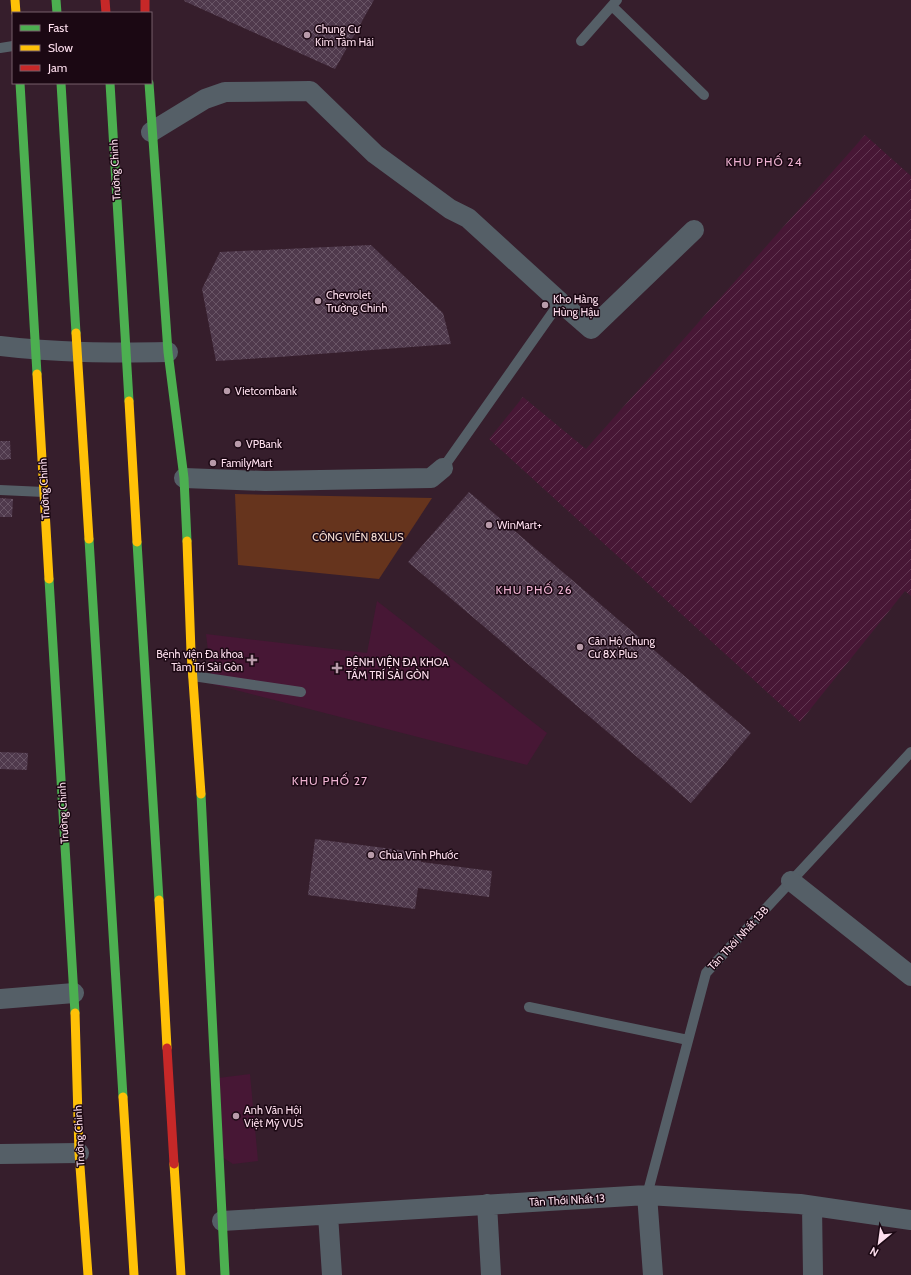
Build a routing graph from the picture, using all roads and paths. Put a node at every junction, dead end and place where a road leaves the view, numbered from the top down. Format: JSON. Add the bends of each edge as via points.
{"nodes":[{"id":1,"x":15,"y":0,"type":"edge"},
{"id":2,"x":56,"y":0,"type":"edge"},
{"id":3,"x":105,"y":0,"type":"edge"},
{"id":4,"x":144,"y":0,"type":"edge"},
{"id":5,"x":614,"y":3,"type":"edge"},
{"id":6,"x":16,"y":12,"type":"edge"},
{"id":7,"x":57,"y":12,"type":"edge"},
{"id":8,"x":106,"y":12,"type":"edge"},
{"id":9,"x":145,"y":12,"type":"edge"},
{"id":10,"x":581,"y":41,"type":"dead end"},
{"id":11,"x":12,"y":46,"type":"edge"},
{"id":12,"x":0,"y":48,"type":"edge"},
{"id":13,"x":20,"y":84,"type":"edge"},
{"id":14,"x":61,"y":84,"type":"edge"},
{"id":15,"x":110,"y":84,"type":"edge"},
{"id":16,"x":149,"y":84,"type":"edge"},
{"id":17,"x":704,"y":95,"type":"dead end"},
{"id":18,"x":151,"y":132,"type":"junction"},
{"id":19,"x":694,"y":230,"type":"dead end"},
{"id":20,"x":560,"y":302,"type":"junction"},
{"id":21,"x":0,"y":346,"type":"edge"},
{"id":22,"x":36,"y":350,"type":"junction"},
{"id":23,"x":77,"y":352,"type":"junction"},
{"id":24,"x":126,"y":352,"type":"junction"},
{"id":25,"x":168,"y":352,"type":"junction"},
{"id":26,"x":443,"y":468,"type":"joint"},
{"id":27,"x":184,"y":478,"type":"junction"},
{"id":28,"x":0,"y":490,"type":"edge"},
{"id":29,"x":44,"y":492,"type":"junction"},
{"id":30,"x":192,"y":676,"type":"junction"},
{"id":31,"x":301,"y":692,"type":"dead end"},
{"id":32,"x":911,"y":752,"type":"edge"},
{"id":33,"x":791,"y":881,"type":"junction"},
{"id":34,"x":911,"y":976,"type":"edge"},
{"id":35,"x":74,"y":992,"type":"junction"},
{"id":36,"x":0,"y":999,"type":"edge"},
{"id":37,"x":529,"y":1007,"type":"dead end"},
{"id":38,"x":688,"y":1040,"type":"junction"},
{"id":39,"x":80,"y":1153,"type":"junction"},
{"id":40,"x":0,"y":1154,"type":"edge"},
{"id":41,"x":647,"y":1195,"type":"junction"},
{"id":42,"x":487,"y":1204,"type":"junction"},
{"id":43,"x":812,"y":1206,"type":"junction"},
{"id":44,"x":328,"y":1215,"type":"junction"},
{"id":45,"x":911,"y":1220,"type":"edge"},
{"id":46,"x":222,"y":1221,"type":"junction"},
{"id":47,"x":88,"y":1275,"type":"edge"},
{"id":48,"x":134,"y":1275,"type":"edge"},
{"id":49,"x":181,"y":1275,"type":"edge"},
{"id":50,"x":225,"y":1275,"type":"edge"},
{"id":51,"x":332,"y":1275,"type":"edge"},
{"id":52,"x":491,"y":1275,"type":"edge"},
{"id":53,"x":652,"y":1275,"type":"edge"},
{"id":54,"x":813,"y":1275,"type":"edge"}],
"edges":[{"from":1,"to":6,"type":"main road"},
{"from":2,"to":7,"type":"main road"},
{"from":3,"to":8,"type":"main road"},
{"from":4,"to":9,"type":"main road"},
{"from":5,"to":10,"type":"lane"},
{"from":5,"to":17,"type":"lane"},
{"from":11,"to":12,"type":"lane"},
{"from":13,"to":22,"type":"main road","name":"Trường Chinh"},
{"from":14,"to":23,"type":"main road"},
{"from":15,"to":24,"type":"main road","name":"Trường Chinh"},
{"from":16,"to":18,"type":"main road"},
{"from":18,"to":20,"type":"street","via":[[205,99],[225,92],[310,91],[375,154],[450,209],[468,218]]},
{"from":18,"to":25,"type":"main road"},
{"from":19,"to":20,"type":"street","via":[[591,329]]},
{"from":20,"to":26,"type":"lane"},
{"from":21,"to":22,"type":"street"},
{"from":22,"to":23,"type":"street"},
{"from":22,"to":29,"type":"main road","name":"Trường Chinh"},
{"from":23,"to":24,"type":"street"},
{"from":23,"to":48,"type":"main road"},
{"from":24,"to":25,"type":"street"},
{"from":24,"to":49,"type":"main road","name":"Trường Chinh"},
{"from":25,"to":27,"type":"main road"},
{"from":26,"to":27,"type":"street","via":[[431,478],[265,481]]},
{"from":27,"to":30,"type":"main road"},
{"from":28,"to":29,"type":"lane"},
{"from":29,"to":35,"type":"main road","name":"Trường Chinh"},
{"from":30,"to":31,"type":"lane"},
{"from":30,"to":46,"type":"main road","via":[[201,792]]},
{"from":32,"to":33,"type":"lane","name":"Tân Thới Nhất 13B"},
{"from":33,"to":34,"type":"street"},
{"from":33,"to":38,"type":"lane","name":"Tân Thới Nhất 13B","via":[[706,973]]},
{"from":35,"to":36,"type":"street"},
{"from":35,"to":39,"type":"main road","name":"Trường Chinh"},
{"from":37,"to":38,"type":"lane"},
{"from":38,"to":41,"type":"lane","name":"Tân Thới Nhất 13B"},
{"from":39,"to":40,"type":"street"},
{"from":39,"to":47,"type":"main road","name":"Trường Chinh"},
{"from":41,"to":42,"type":"street","name":"Tân Thới Nhất 13"},
{"from":41,"to":43,"type":"street","name":"Tân Thới Nhất 13"},
{"from":41,"to":53,"type":"street"},
{"from":42,"to":44,"type":"street","name":"Tân Thới Nhất 13"},
{"from":42,"to":52,"type":"street"},
{"from":43,"to":45,"type":"street","name":"Tân Thới Nhất 13"},
{"from":43,"to":54,"type":"street"},
{"from":44,"to":46,"type":"street","name":"Tân Thới Nhất 13"},
{"from":44,"to":51,"type":"street"},
{"from":46,"to":50,"type":"main road"}]}
